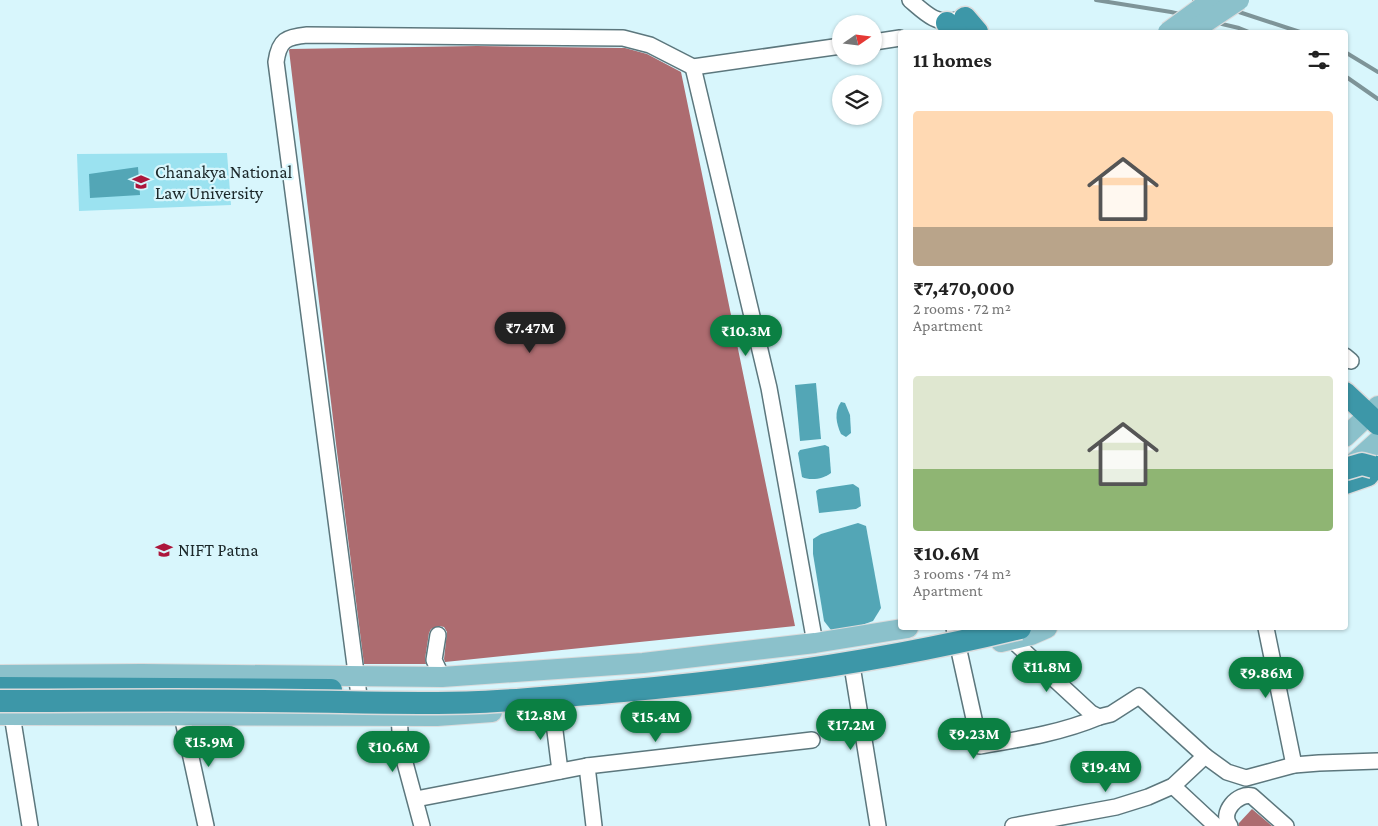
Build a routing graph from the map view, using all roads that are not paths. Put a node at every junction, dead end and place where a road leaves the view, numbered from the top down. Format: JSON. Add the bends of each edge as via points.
{"nodes":[{"id":1,"x":910,"y":0,"type":"edge"},
{"id":2,"x":1212,"y":0,"type":"edge"},
{"id":3,"x":1239,"y":0,"type":"edge"},
{"id":4,"x":961,"y":27,"type":"edge"},
{"id":5,"x":1171,"y":30,"type":"edge"},
{"id":6,"x":1194,"y":30,"type":"edge"},
{"id":7,"x":898,"y":38,"type":"edge"},
{"id":8,"x":882,"y":41,"type":"edge"},
{"id":9,"x":832,"y":47,"type":"edge"},
{"id":10,"x":693,"y":67,"type":"junction"},
{"id":11,"x":1348,"y":366,"type":"edge"},
{"id":12,"x":1367,"y":406,"type":"edge"},
{"id":13,"x":1348,"y":433,"type":"edge"},
{"id":14,"x":1378,"y":441,"type":"edge"},
{"id":15,"x":1348,"y":467,"type":"edge"},
{"id":16,"x":1376,"y":467,"type":"edge"},
{"id":17,"x":1348,"y":469,"type":"edge"},
{"id":18,"x":1348,"y":482,"type":"edge"},
{"id":19,"x":898,"y":630,"type":"edge"},
{"id":20,"x":951,"y":630,"type":"edge"},
{"id":21,"x":955,"y":630,"type":"edge"},
{"id":22,"x":1042,"y":630,"type":"edge"},
{"id":23,"x":1266,"y":630,"type":"edge"},
{"id":24,"x":1013,"y":632,"type":"edge"},
{"id":25,"x":438,"y":635,"type":"dead end"},
{"id":26,"x":815,"y":643,"type":"junction"},
{"id":27,"x":960,"y":651,"type":"junction"},
{"id":28,"x":853,"y":672,"type":"junction"},
{"id":29,"x":0,"y":675,"type":"edge"},
{"id":30,"x":357,"y":676,"type":"junction"},
{"id":31,"x":442,"y":677,"type":"junction"},
{"id":32,"x":0,"y":688,"type":"edge"},
{"id":33,"x":552,"y":707,"type":"junction"},
{"id":34,"x":4,"y":710,"type":"edge"},
{"id":35,"x":361,"y":715,"type":"junction"},
{"id":36,"x":398,"y":715,"type":"junction"},
{"id":37,"x":182,"y":716,"type":"junction"},
{"id":38,"x":1099,"y":717,"type":"junction"},
{"id":39,"x":812,"y":740,"type":"dead end"},
{"id":40,"x":1205,"y":756,"type":"junction"},
{"id":41,"x":1378,"y":761,"type":"edge"},
{"id":42,"x":1294,"y":765,"type":"junction"},
{"id":43,"x":587,"y":766,"type":"junction"},
{"id":44,"x":560,"y":771,"type":"junction"},
{"id":45,"x":1173,"y":786,"type":"junction"},
{"id":46,"x":416,"y":799,"type":"junction"},
{"id":47,"x":1044,"y":823,"type":"edge"},
{"id":48,"x":26,"y":826,"type":"edge"},
{"id":49,"x":206,"y":826,"type":"edge"},
{"id":50,"x":422,"y":826,"type":"edge"},
{"id":51,"x":594,"y":826,"type":"edge"},
{"id":52,"x":878,"y":826,"type":"edge"},
{"id":53,"x":1013,"y":826,"type":"edge"},
{"id":54,"x":1216,"y":826,"type":"edge"},
{"id":55,"x":1230,"y":826,"type":"edge"},
{"id":56,"x":1286,"y":826,"type":"edge"}],
"edges":[{"from":1,"to":4,"type":"street","via":[[936,21]]},
{"from":2,"to":5,"type":"main road","bridge":true},
{"from":3,"to":6,"type":"main road","bridge":true},
{"from":7,"to":8,"type":"street"},
{"from":9,"to":10,"type":"street"},
{"from":10,"to":26,"type":"street","via":[[769,388]]},
{"from":10,"to":30,"type":"street","via":[[638,40],[623,38],[308,35],[283,41],[278,50],[276,62]]},
{"from":11,"to":12,"type":"highway"},
{"from":12,"to":13,"type":"main road"},
{"from":14,"to":15,"type":"main road"},
{"from":16,"to":17,"type":"highway","bridge":true,"via":[[1362,464]]},
{"from":16,"to":18,"type":"highway","via":[[1368,476]]},
{"from":19,"to":26,"type":"main road"},
{"from":20,"to":32,"type":"highway","via":[[828,653],[648,676],[478,689]]},
{"from":21,"to":27,"type":"street"},
{"from":22,"to":24,"type":"main road","via":[[1031,635]]},
{"from":23,"to":42,"type":"street"},
{"from":24,"to":27,"type":"main road"},
{"from":24,"to":34,"type":"highway","bridge":true,"via":[[852,662],[682,686],[573,696],[482,702],[264,700]]},
{"from":24,"to":38,"type":"street","via":[[1084,708]]},
{"from":25,"to":31,"type":"street","via":[[434,660]]},
{"from":26,"to":31,"type":"main road","via":[[643,663]]},
{"from":27,"to":28,"type":"main road"},
{"from":27,"to":38,"type":"street","via":[[980,746],[1042,735]]},
{"from":28,"to":33,"type":"main road","via":[[727,690]]},
{"from":28,"to":52,"type":"street"},
{"from":29,"to":30,"type":"main road"},
{"from":30,"to":31,"type":"main road"},
{"from":30,"to":35,"type":"street"},
{"from":33,"to":36,"type":"main road","via":[[437,716]]},
{"from":33,"to":44,"type":"street"},
{"from":34,"to":37,"type":"main road"},
{"from":34,"to":48,"type":"street"},
{"from":35,"to":36,"type":"main road"},
{"from":35,"to":37,"type":"main road"},
{"from":36,"to":46,"type":"street","via":[[401,748]]},
{"from":37,"to":49,"type":"street"},
{"from":38,"to":40,"type":"street","via":[[1111,714],[1139,696]]},
{"from":39,"to":43,"type":"street"},
{"from":40,"to":42,"type":"street","via":[[1227,772],[1246,778]]},
{"from":40,"to":45,"type":"street"},
{"from":41,"to":42,"type":"street"},
{"from":43,"to":44,"type":"street"},
{"from":43,"to":51,"type":"street"},
{"from":44,"to":46,"type":"street"},
{"from":45,"to":47,"type":"street","via":[[1116,807]]},
{"from":45,"to":54,"type":"street"},
{"from":46,"to":50,"type":"street"},
{"from":47,"to":53,"type":"street"},
{"from":55,"to":56,"type":"street","via":[[1227,812],[1241,796],[1247,794]]}]}
